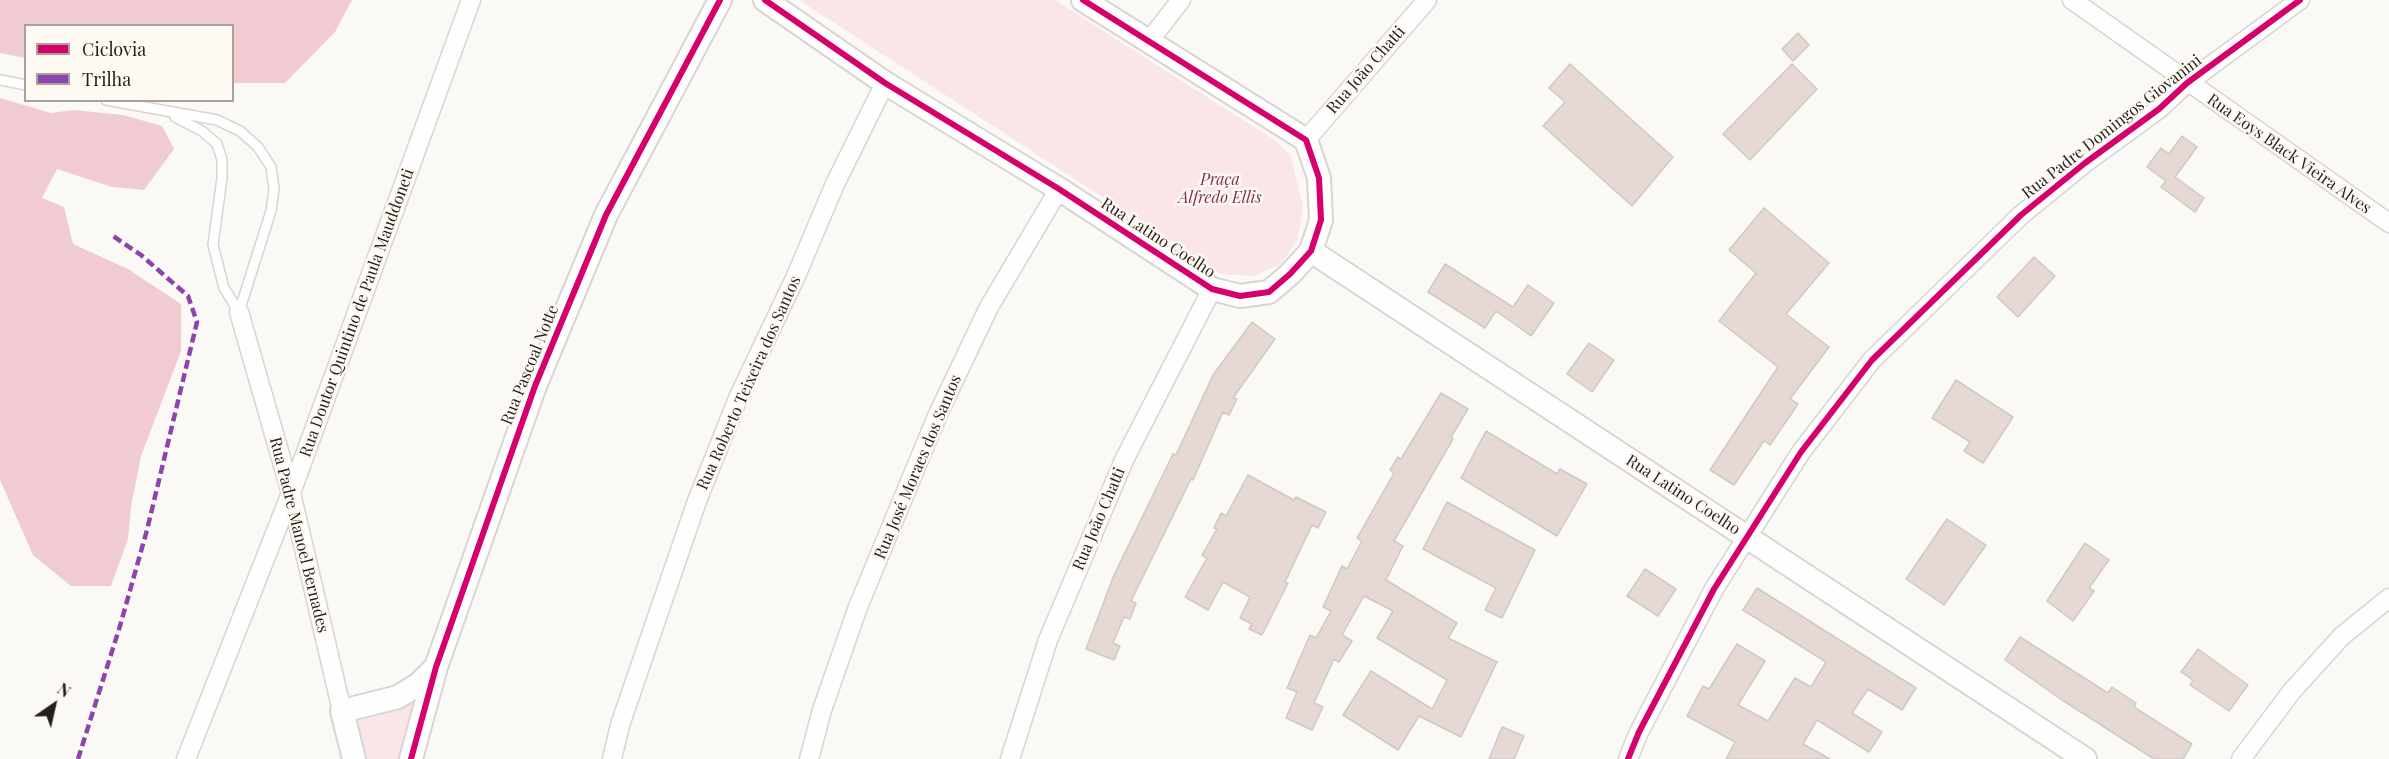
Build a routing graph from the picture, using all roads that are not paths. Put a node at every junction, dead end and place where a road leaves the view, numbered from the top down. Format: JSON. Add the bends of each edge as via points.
{"nodes":[{"id":1,"x":471,"y":0,"type":"edge"},
{"id":2,"x":720,"y":0,"type":"edge"},
{"id":3,"x":765,"y":0,"type":"edge"},
{"id":4,"x":1083,"y":0,"type":"edge"},
{"id":5,"x":1181,"y":0,"type":"edge"},
{"id":6,"x":1427,"y":0,"type":"edge"},
{"id":7,"x":2072,"y":0,"type":"edge"},
{"id":8,"x":2300,"y":0,"type":"edge"},
{"id":9,"x":1149,"y":41,"type":"junction"},
{"id":10,"x":0,"y":80,"type":"edge"},
{"id":11,"x":2187,"y":83,"type":"junction"},
{"id":12,"x":885,"y":84,"type":"junction"},
{"id":13,"x":24,"y":85,"type":"edge"},
{"id":14,"x":116,"y":102,"type":"edge"},
{"id":15,"x":168,"y":113,"type":"junction"},
{"id":16,"x":1306,"y":140,"type":"junction"},
{"id":17,"x":1059,"y":189,"type":"junction"},
{"id":18,"x":2389,"y":223,"type":"edge"},
{"id":19,"x":1311,"y":251,"type":"junction"},
{"id":20,"x":1212,"y":289,"type":"junction"},
{"id":21,"x":239,"y":312,"type":"junction"},
{"id":22,"x":291,"y":493,"type":"junction"},
{"id":23,"x":1746,"y":537,"type":"junction"},
{"id":24,"x":2389,"y":598,"type":"edge"},
{"id":25,"x":435,"y":667,"type":"junction"},
{"id":26,"x":342,"y":711,"type":"junction"},
{"id":27,"x":186,"y":759,"type":"edge"},
{"id":28,"x":354,"y":759,"type":"edge"},
{"id":29,"x":411,"y":759,"type":"edge"},
{"id":30,"x":612,"y":759,"type":"edge"},
{"id":31,"x":810,"y":759,"type":"edge"},
{"id":32,"x":1010,"y":759,"type":"edge"},
{"id":33,"x":1628,"y":759,"type":"edge"},
{"id":34,"x":2085,"y":759,"type":"edge"},
{"id":35,"x":2241,"y":759,"type":"edge"}],
"edges":[{"from":1,"to":22,"type":"street","name":"Rua Doutor Quintino de Paula Mauddoneti"},
{"from":2,"to":25,"type":"street","name":"Rua Pascoal Notte","via":[[606,215],[535,386]]},
{"from":3,"to":12,"type":"street","name":"Rua Latino Coelho"},
{"from":4,"to":9,"type":"street"},
{"from":5,"to":9,"type":"street"},
{"from":6,"to":16,"type":"street","name":"Rua João Chatti"},
{"from":7,"to":11,"type":"street","name":"Rua Eoys Black Vieira Alves"},
{"from":8,"to":11,"type":"street","name":"Rua Padre Domingos Giovanini"},
{"from":9,"to":16,"type":"street"},
{"from":10,"to":13,"type":"lane"},
{"from":11,"to":18,"type":"street","name":"Rua Eoys Black Vieira Alves"},
{"from":11,"to":23,"type":"street","name":"Rua Padre Domingos Giovanini","via":[[2021,215],[1872,360],[1801,452]]},
{"from":12,"to":17,"type":"street","name":"Rua Latino Coelho"},
{"from":12,"to":30,"type":"street","name":"Rua Roberto Teixeira dos Santos","via":[[739,396],[697,501],[620,725]]},
{"from":14,"to":15,"type":"lane"},
{"from":15,"to":21,"type":"lane","via":[[217,144],[222,178],[213,245],[224,288]]},
{"from":15,"to":21,"type":"lane","via":[[217,120],[240,130],[258,147],[270,167],[274,189],[271,211]]},
{"from":16,"to":19,"type":"street","name":"Rua Latino Coelho","via":[[1319,178],[1321,220]]},
{"from":17,"to":20,"type":"street","name":"Rua Latino Coelho"},
{"from":17,"to":31,"type":"street","name":"Rua José Moraes dos Santos","via":[[989,308],[938,414],[858,607],[822,710]]},
{"from":19,"to":20,"type":"street","name":"Rua Latino Coelho","via":[[1269,292],[1240,296]]},
{"from":19,"to":23,"type":"street","name":"Rua Latino Coelho"},
{"from":20,"to":32,"type":"street","name":"Rua João Chatti","via":[[1125,458],[1048,640]]},
{"from":21,"to":22,"type":"street","name":"Rua Padre Manoel Bernades"},
{"from":22,"to":26,"type":"street","name":"Rua Padre Manoel Bernades"},
{"from":22,"to":27,"type":"street","name":"Rua Doutor Quintino de Paula Mauddoneti"},
{"from":23,"to":33,"type":"street","name":"Rua Padre Domingos Giovanini","via":[[1714,589]]},
{"from":23,"to":34,"type":"street","name":"Rua Latino Coelho"},
{"from":24,"to":35,"type":"street","via":[[2342,636],[2292,691]]},
{"from":25,"to":26,"type":"street","name":"Rua Pascoal Notte","via":[[419,684],[398,697]]},
{"from":25,"to":29,"type":"street","name":"Rua Pascoal Notte"},
{"from":26,"to":28,"type":"street","name":"Rua Padre Manoel Bernades"}]}
